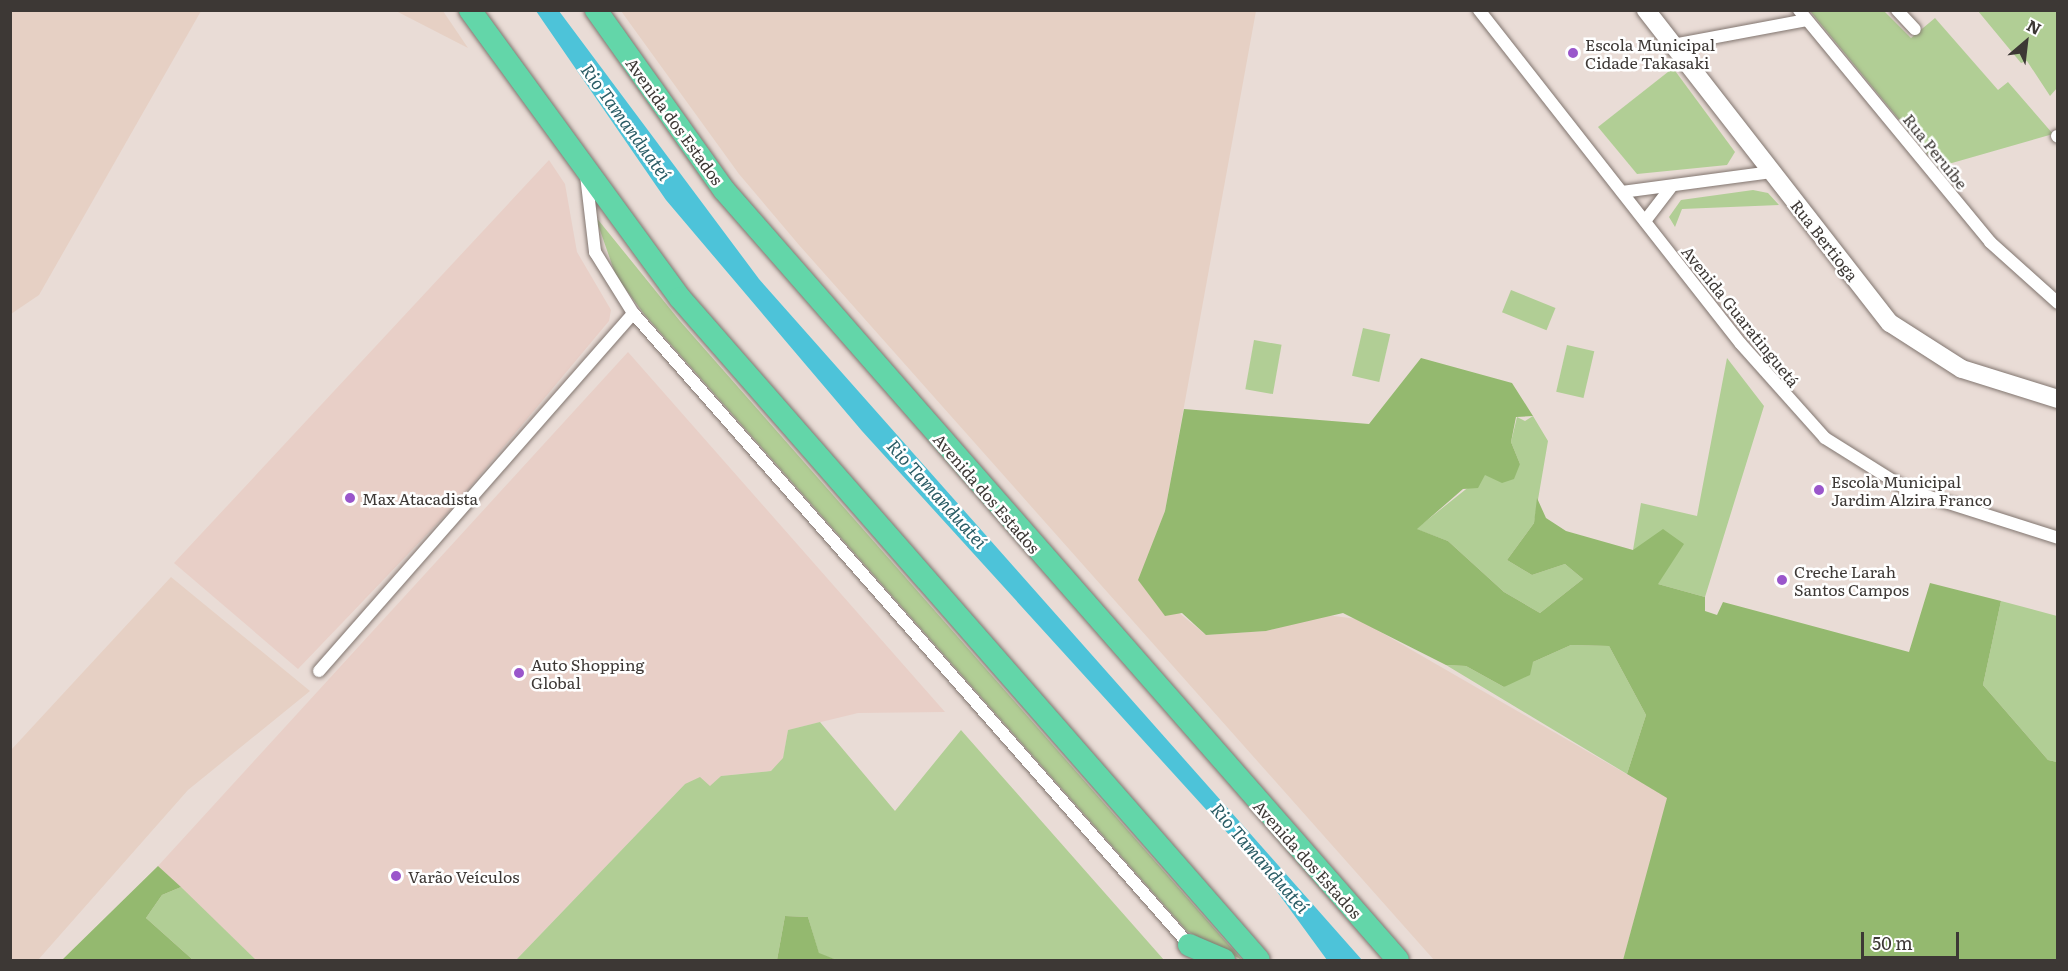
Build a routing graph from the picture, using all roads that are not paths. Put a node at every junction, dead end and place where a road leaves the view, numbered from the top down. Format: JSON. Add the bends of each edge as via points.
{"nodes":[{"id":1,"x":470,"y":10,"type":"edge"},
{"id":2,"x":596,"y":10,"type":"edge"},
{"id":3,"x":1479,"y":10,"type":"edge"},
{"id":4,"x":1646,"y":10,"type":"edge"},
{"id":5,"x":1897,"y":10,"type":"edge"},
{"id":6,"x":1803,"y":15,"type":"edge"},
{"id":7,"x":1915,"y":29,"type":"dead end"},
{"id":8,"x":1673,"y":45,"type":"junction"},
{"id":9,"x":1772,"y":172,"type":"junction"},
{"id":10,"x":586,"y":175,"type":"junction"},
{"id":11,"x":1672,"y":186,"type":"junction"},
{"id":12,"x":1622,"y":192,"type":"junction"},
{"id":13,"x":1645,"y":221,"type":"junction"},
{"id":14,"x":2058,"y":303,"type":"edge"},
{"id":15,"x":633,"y":314,"type":"junction"},
{"id":16,"x":2058,"y":399,"type":"edge"},
{"id":17,"x":2058,"y":538,"type":"edge"},
{"id":18,"x":319,"y":671,"type":"dead end"},
{"id":19,"x":1196,"y":953,"type":"edge"},
{"id":20,"x":1224,"y":960,"type":"edge"},
{"id":21,"x":1259,"y":960,"type":"edge"},
{"id":22,"x":1398,"y":960,"type":"edge"}],
"edges":[{"from":1,"to":10,"type":"highway"},
{"from":2,"to":22,"type":"highway","name":"Avenida dos Estados","via":[[724,190]]},
{"from":3,"to":12,"type":"street","name":"Avenida Guaratinguetá"},
{"from":4,"to":8,"type":"street","name":"Rua Bertioga"},
{"from":5,"to":7,"type":"street"},
{"from":6,"to":8,"type":"street"},
{"from":6,"to":14,"type":"street","name":"Rua Peruíbe","via":[[1990,242]]},
{"from":8,"to":9,"type":"street","name":"Rua Bertioga"},
{"from":9,"to":11,"type":"street"},
{"from":9,"to":16,"type":"street","name":"Rua Bertioga","via":[[1906,336],[1962,369]]},
{"from":10,"to":15,"type":"street","via":[[595,252]]},
{"from":10,"to":21,"type":"highway","via":[[680,298]]},
{"from":11,"to":12,"type":"street"},
{"from":11,"to":13,"type":"street"},
{"from":12,"to":13,"type":"street","name":"Avenida Guaratinguetá"},
{"from":13,"to":17,"type":"street","name":"Avenida Guaratinguetá","via":[[1776,388],[1838,448],[1908,490]]},
{"from":15,"to":18,"type":"street"},
{"from":15,"to":19,"type":"street"},
{"from":19,"to":20,"type":"highway"}]}
